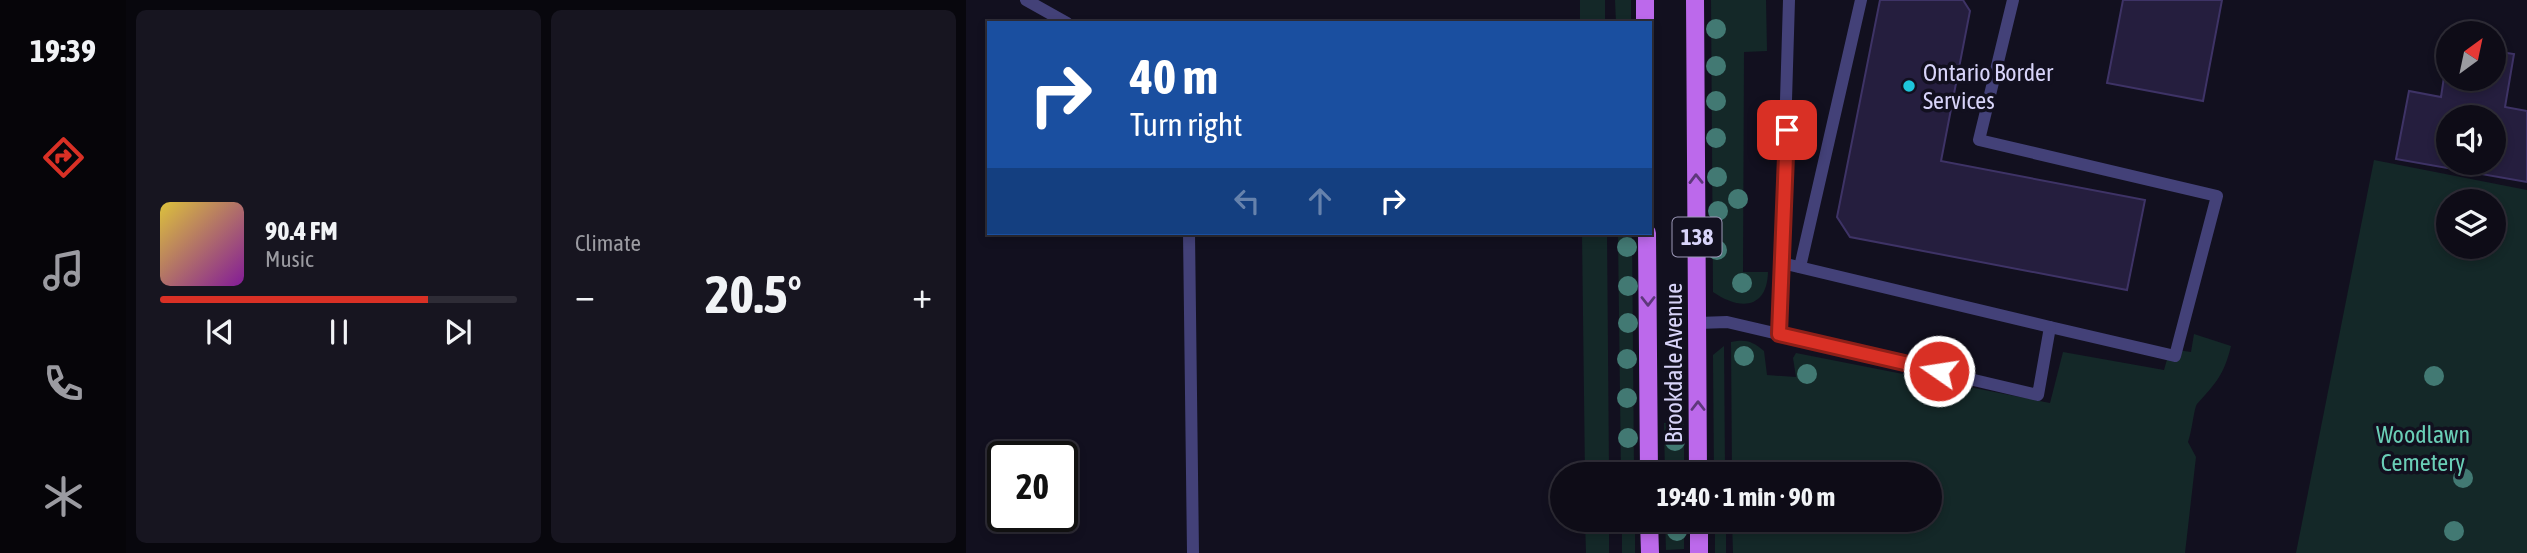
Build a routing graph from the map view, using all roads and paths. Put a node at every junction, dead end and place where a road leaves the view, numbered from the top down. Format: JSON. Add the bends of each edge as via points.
{"nodes":[{"id":1,"x":1026,"y":0,"type":"edge"},
{"id":2,"x":1645,"y":0,"type":"edge"},
{"id":3,"x":1695,"y":0,"type":"edge"},
{"id":4,"x":1789,"y":0,"type":"edge"},
{"id":5,"x":1861,"y":0,"type":"edge"},
{"id":6,"x":2013,"y":0,"type":"edge"},
{"id":7,"x":1063,"y":21,"type":"edge"},
{"id":8,"x":1646,"y":21,"type":"edge"},
{"id":9,"x":1189,"y":235,"type":"edge"},
{"id":10,"x":1647,"y":235,"type":"edge"},
{"id":11,"x":1782,"y":263,"type":"junction"},
{"id":12,"x":1800,"y":267,"type":"junction"},
{"id":13,"x":1698,"y":323,"type":"junction"},
{"id":14,"x":2050,"y":327,"type":"junction"},
{"id":15,"x":1779,"y":334,"type":"junction"},
{"id":16,"x":1649,"y":462,"type":"edge"},
{"id":17,"x":1698,"y":462,"type":"edge"},
{"id":18,"x":1649,"y":532,"type":"edge"},
{"id":19,"x":1699,"y":532,"type":"edge"},
{"id":20,"x":1193,"y":553,"type":"edge"},
{"id":21,"x":1650,"y":553,"type":"edge"},
{"id":22,"x":1699,"y":553,"type":"edge"}],
"edges":[{"from":1,"to":7,"type":"lane"},
{"from":2,"to":8,"type":"main road"},
{"from":13,"to":3,"type":"main road","name":"Brookdale Avenue","number":"138","one_way":true},
{"from":4,"to":11,"type":"lane"},
{"from":5,"to":12,"type":"lane"},
{"from":6,"to":14,"type":"lane","via":[[1979,140],[2217,196],[2175,356]]},
{"from":9,"to":20,"type":"lane"},
{"from":10,"to":16,"type":"main road","name":"Brookdale Avenue","number":"138","one_way":true},
{"from":11,"to":12,"type":"lane"},
{"from":11,"to":15,"type":"lane"},
{"from":12,"to":14,"type":"lane"},
{"from":13,"to":15,"type":"lane","via":[[1727,322]]},
{"from":17,"to":13,"type":"main road","name":"Brookdale Avenue","number":"138","one_way":true},
{"from":14,"to":15,"type":"lane","via":[[2038,395]]},
{"from":18,"to":21,"type":"main road"},
{"from":19,"to":22,"type":"main road"}]}
